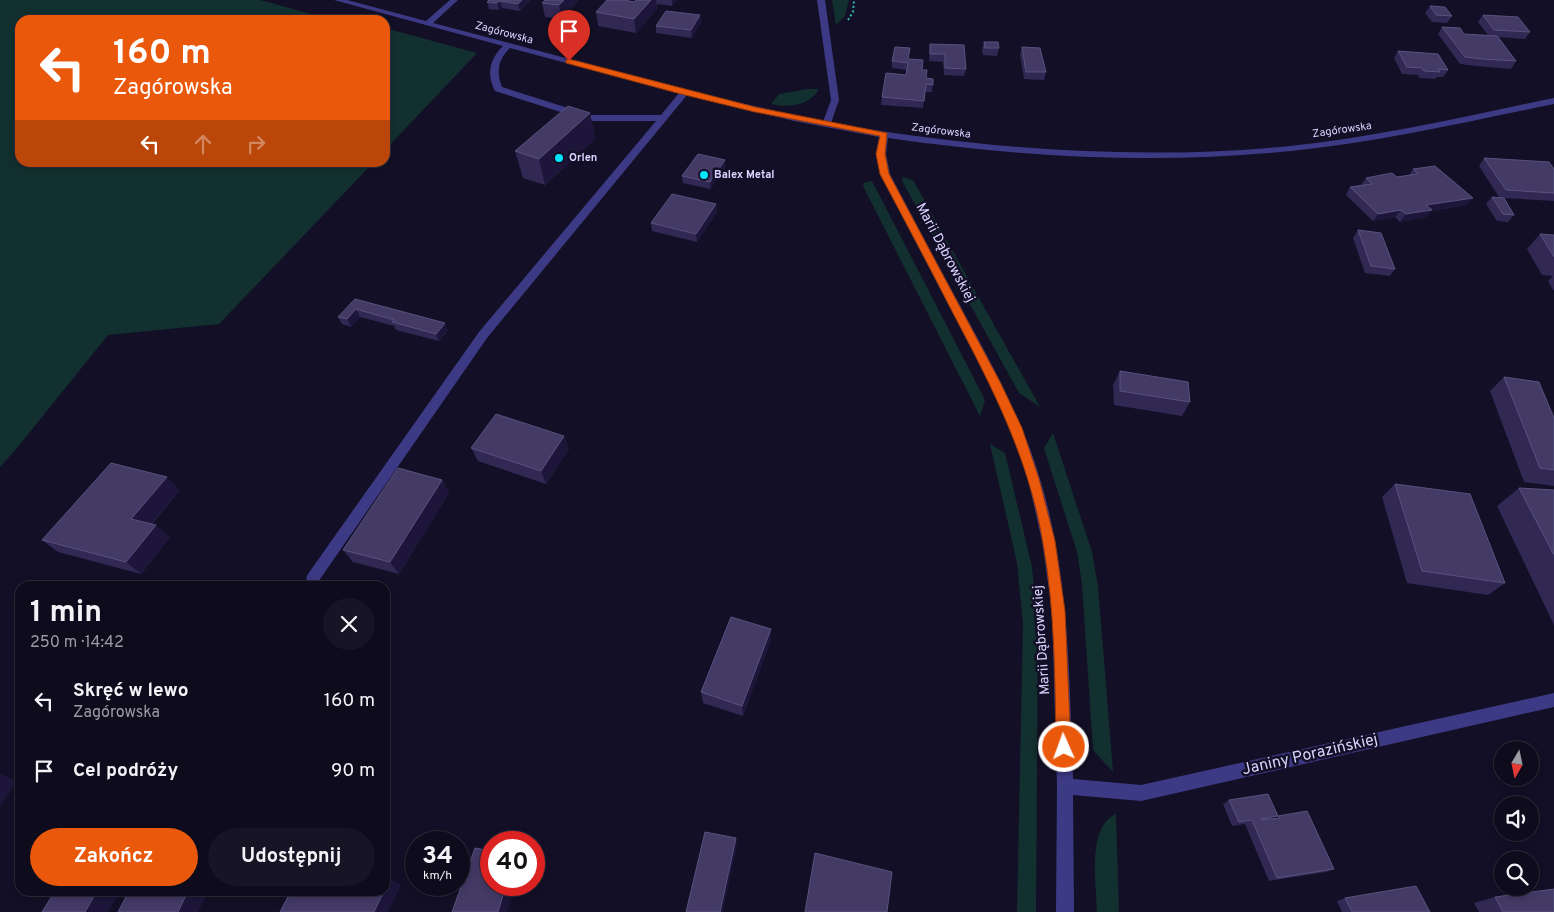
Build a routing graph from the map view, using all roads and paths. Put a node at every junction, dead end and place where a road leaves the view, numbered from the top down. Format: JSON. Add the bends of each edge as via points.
{"nodes":[{"id":1,"x":338,"y":0,"type":"edge"},
{"id":2,"x":454,"y":0,"type":"edge"},
{"id":3,"x":821,"y":0,"type":"edge"},
{"id":4,"x":427,"y":24,"type":"junction"},
{"id":5,"x":508,"y":45,"type":"junction"},
{"id":6,"x":684,"y":93,"type":"junction"},
{"id":7,"x":1554,"y":101,"type":"edge"},
{"id":8,"x":663,"y":118,"type":"junction"},
{"id":9,"x":826,"y":125,"type":"junction"},
{"id":10,"x":884,"y":134,"type":"junction"},
{"id":11,"x":313,"y":578,"type":"dead end"},
{"id":12,"x":1554,"y":700,"type":"edge"},
{"id":13,"x":1065,"y":786,"type":"junction"},
{"id":14,"x":1065,"y":912,"type":"edge"}],
"edges":[{"from":1,"to":4,"type":"street","name":"Zagórowska"},
{"from":2,"to":4,"type":"street"},
{"from":3,"to":9,"type":"street","via":[[834,100]]},
{"from":4,"to":5,"type":"street","name":"Zagórowska"},
{"from":5,"to":6,"type":"street","name":"Zagórowska"},
{"from":5,"to":8,"type":"street","via":[[498,55],[492,73],[498,89],[589,118]]},
{"from":6,"to":8,"type":"street"},
{"from":6,"to":9,"type":"street","name":"Zagórowska"},
{"from":7,"to":10,"type":"street","name":"Zagórowska","via":[[1363,139],[1253,152],[1075,153],[945,143]]},
{"from":8,"to":11,"type":"street","via":[[483,335]]},
{"from":9,"to":10,"type":"street","name":"Zagórowska"},
{"from":10,"to":13,"type":"street","name":"Marii Dąbrowskiej","via":[[880,154],[884,174],[995,382],[1017,428],[1034,479],[1049,541],[1059,611]]},
{"from":12,"to":13,"type":"street","name":"Janiny Porazińskiej","via":[[1141,793]]},
{"from":13,"to":14,"type":"street","name":"Marii Dąbrowskiej"}]}
